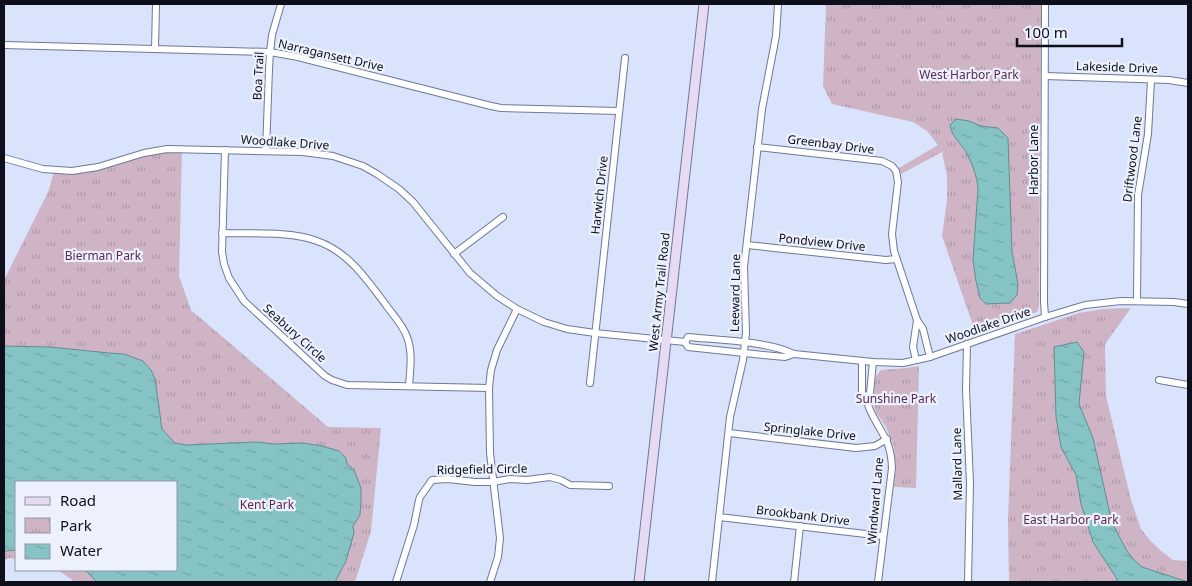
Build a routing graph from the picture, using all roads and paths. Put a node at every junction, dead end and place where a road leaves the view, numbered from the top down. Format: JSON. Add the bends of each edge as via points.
{"nodes":[{"id":1,"x":156,"y":4,"type":"edge"},
{"id":2,"x":281,"y":4,"type":"edge"},
{"id":3,"x":704,"y":4,"type":"edge"},
{"id":4,"x":778,"y":4,"type":"edge"},
{"id":5,"x":1045,"y":4,"type":"edge"},
{"id":6,"x":4,"y":45,"type":"edge"},
{"id":7,"x":155,"y":49,"type":"junction"},
{"id":8,"x":270,"y":52,"type":"junction"},
{"id":9,"x":625,"y":58,"type":"dead end"},
{"id":10,"x":1045,"y":76,"type":"junction"},
{"id":11,"x":1151,"y":80,"type":"junction"},
{"id":12,"x":1188,"y":83,"type":"edge"},
{"id":13,"x":619,"y":111,"type":"junction"},
{"id":14,"x":757,"y":147,"type":"junction"},
{"id":15,"x":224,"y":150,"type":"junction"},
{"id":16,"x":266,"y":151,"type":"junction"},
{"id":17,"x":4,"y":158,"type":"edge"},
{"id":18,"x":503,"y":217,"type":"dead end"},
{"id":19,"x":222,"y":233,"type":"junction"},
{"id":20,"x":747,"y":245,"type":"junction"},
{"id":21,"x":454,"y":254,"type":"junction"},
{"id":22,"x":896,"y":259,"type":"junction"},
{"id":23,"x":1137,"y":302,"type":"junction"},
{"id":24,"x":1188,"y":304,"type":"edge"},
{"id":25,"x":517,"y":309,"type":"junction"},
{"id":26,"x":1045,"y":317,"type":"junction"},
{"id":27,"x":917,"y":320,"type":"junction"},
{"id":28,"x":595,"y":333,"type":"junction"},
{"id":29,"x":666,"y":340,"type":"junction"},
{"id":30,"x":684,"y":342,"type":"junction"},
{"id":31,"x":745,"y":343,"type":"junction"},
{"id":32,"x":967,"y":344,"type":"junction"},
{"id":33,"x":744,"y":354,"type":"junction"},
{"id":34,"x":794,"y":354,"type":"junction"},
{"id":35,"x":930,"y":357,"type":"junction"},
{"id":36,"x":916,"y":360,"type":"junction"},
{"id":37,"x":862,"y":361,"type":"junction"},
{"id":38,"x":873,"y":362,"type":"junction"},
{"id":39,"x":1159,"y":380,"type":"dead end"},
{"id":40,"x":590,"y":383,"type":"dead end"},
{"id":41,"x":1188,"y":384,"type":"edge"},
{"id":42,"x":409,"y":386,"type":"junction"},
{"id":43,"x":489,"y":388,"type":"junction"},
{"id":44,"x":866,"y":397,"type":"junction"},
{"id":45,"x":729,"y":433,"type":"junction"},
{"id":46,"x":887,"y":439,"type":"junction"},
{"id":47,"x":493,"y":482,"type":"junction"},
{"id":48,"x":610,"y":486,"type":"dead end"},
{"id":49,"x":720,"y":517,"type":"junction"},
{"id":50,"x":800,"y":526,"type":"junction"},
{"id":51,"x":883,"y":536,"type":"junction"},
{"id":52,"x":396,"y":582,"type":"edge"},
{"id":53,"x":490,"y":582,"type":"edge"},
{"id":54,"x":640,"y":582,"type":"edge"},
{"id":55,"x":712,"y":582,"type":"edge"},
{"id":56,"x":794,"y":582,"type":"edge"},
{"id":57,"x":878,"y":582,"type":"edge"},
{"id":58,"x":968,"y":582,"type":"edge"}],
"edges":[{"from":1,"to":7,"type":"street"},
{"from":2,"to":8,"type":"street","name":"Boa Trail"},
{"from":3,"to":29,"type":"main road","name":"West Army Trail Road"},
{"from":4,"to":14,"type":"street","name":"Leeward Lane","via":[[776,36]]},
{"from":5,"to":10,"type":"street","name":"Harbor Lane"},
{"from":6,"to":7,"type":"street","name":"Narragansett Drive"},
{"from":7,"to":8,"type":"street","name":"Narragansett Drive"},
{"from":8,"to":13,"type":"street","name":"Narragansett Drive","via":[[501,108]]},
{"from":8,"to":16,"type":"street","name":"Boa Trail"},
{"from":9,"to":13,"type":"street","name":"Harwich Drive"},
{"from":10,"to":11,"type":"street","name":"Lakeside Drive"},
{"from":10,"to":26,"type":"street","name":"Harbor Lane"},
{"from":11,"to":12,"type":"street","name":"Lakeside Drive"},
{"from":11,"to":23,"type":"street","name":"Driftwood Lane","via":[[1148,134],[1138,195]]},
{"from":13,"to":28,"type":"street","name":"Harwich Drive"},
{"from":14,"to":20,"type":"street","name":"Leeward Lane"},
{"from":14,"to":22,"type":"street","name":"Greenbay Drive","via":[[882,161],[892,166],[898,182],[892,234]]},
{"from":15,"to":16,"type":"street","name":"Woodlake Drive"},
{"from":15,"to":17,"type":"street","name":"Woodlake Drive","via":[[167,149],[98,168],[72,171],[43,169]]},
{"from":15,"to":19,"type":"street","name":"Seabury Circle"},
{"from":16,"to":21,"type":"street","name":"Woodlake Drive","via":[[334,156],[377,174],[413,202]]},
{"from":18,"to":21,"type":"street"},
{"from":19,"to":42,"type":"street","name":"Seabury Circle","via":[[224,264],[244,302],[325,376],[347,385]]},
{"from":19,"to":42,"type":"street","via":[[306,237],[328,245],[355,265],[406,335],[410,348]]},
{"from":20,"to":22,"type":"street","name":"Pondview Drive"},
{"from":20,"to":31,"type":"street","name":"Leeward Lane","via":[[744,267]]},
{"from":21,"to":25,"type":"street","name":"Woodlake Drive","via":[[480,283]]},
{"from":22,"to":27,"type":"street","name":"Greenbay Drive"},
{"from":23,"to":24,"type":"street","name":"Woodlake Drive"},
{"from":23,"to":26,"type":"street","name":"Woodlake Drive","via":[[1084,305]]},
{"from":25,"to":28,"type":"street","name":"Woodlake Drive","via":[[553,325]]},
{"from":25,"to":43,"type":"street","via":[[497,350]]},
{"from":26,"to":32,"type":"street","name":"Woodlake Drive"},
{"from":27,"to":35,"type":"street","name":"Greenbay Drive","via":[[923,329]]},
{"from":27,"to":36,"type":"street","name":"Greenbay Drive","via":[[913,347]]},
{"from":28,"to":29,"type":"street","name":"Woodlake Drive"},
{"from":28,"to":40,"type":"street","name":"Harwich Drive"},
{"from":29,"to":30,"type":"street","name":"Woodlake Drive"},
{"from":29,"to":54,"type":"main road","name":"West Army Trail Road"},
{"from":30,"to":31,"type":"street","name":"Woodlake Drive","via":[[688,337]]},
{"from":30,"to":33,"type":"street","name":"Woodlake Drive","via":[[688,347]]},
{"from":31,"to":33,"type":"street","name":"Leeward Lane"},
{"from":31,"to":34,"type":"street","name":"Woodlake Drive"},
{"from":32,"to":35,"type":"street","name":"Woodlake Drive"},
{"from":32,"to":58,"type":"street","name":"Mallard Lane"},
{"from":33,"to":34,"type":"street","name":"Woodlake Drive","via":[[784,357]]},
{"from":33,"to":45,"type":"street","name":"Leeward Lane"},
{"from":34,"to":37,"type":"street","name":"Woodlake Drive"},
{"from":35,"to":36,"type":"street","name":"Woodlake Drive"},
{"from":36,"to":38,"type":"street","name":"Woodlake Drive"},
{"from":37,"to":38,"type":"street","name":"Woodlake Drive"},
{"from":37,"to":44,"type":"street","name":"Windward Lane","via":[[862,393]]},
{"from":38,"to":44,"type":"street","via":[[870,392]]},
{"from":39,"to":41,"type":"street"},
{"from":42,"to":43,"type":"street","name":"Seabury Circle"},
{"from":43,"to":47,"type":"street"},
{"from":44,"to":46,"type":"street","name":"Windward Lane"},
{"from":45,"to":46,"type":"street","name":"Springlake Drive","via":[[856,448],[875,446]]},
{"from":45,"to":49,"type":"street","name":"Leeward Lane"},
{"from":46,"to":51,"type":"street","name":"Windward Lane","via":[[892,468]]},
{"from":47,"to":48,"type":"street","name":"Ridgefield Circle","via":[[550,477],[570,485]]},
{"from":47,"to":52,"type":"street","name":"Ridgefield Circle","via":[[432,480],[420,496]]},
{"from":47,"to":53,"type":"street","via":[[500,544]]},
{"from":49,"to":50,"type":"street","name":"Brookbank Drive"},
{"from":49,"to":55,"type":"street","name":"Leeward Lane"},
{"from":50,"to":51,"type":"street","name":"Brookbank Drive"},
{"from":50,"to":56,"type":"street"},
{"from":51,"to":57,"type":"street","name":"Windward Lane"}]}
